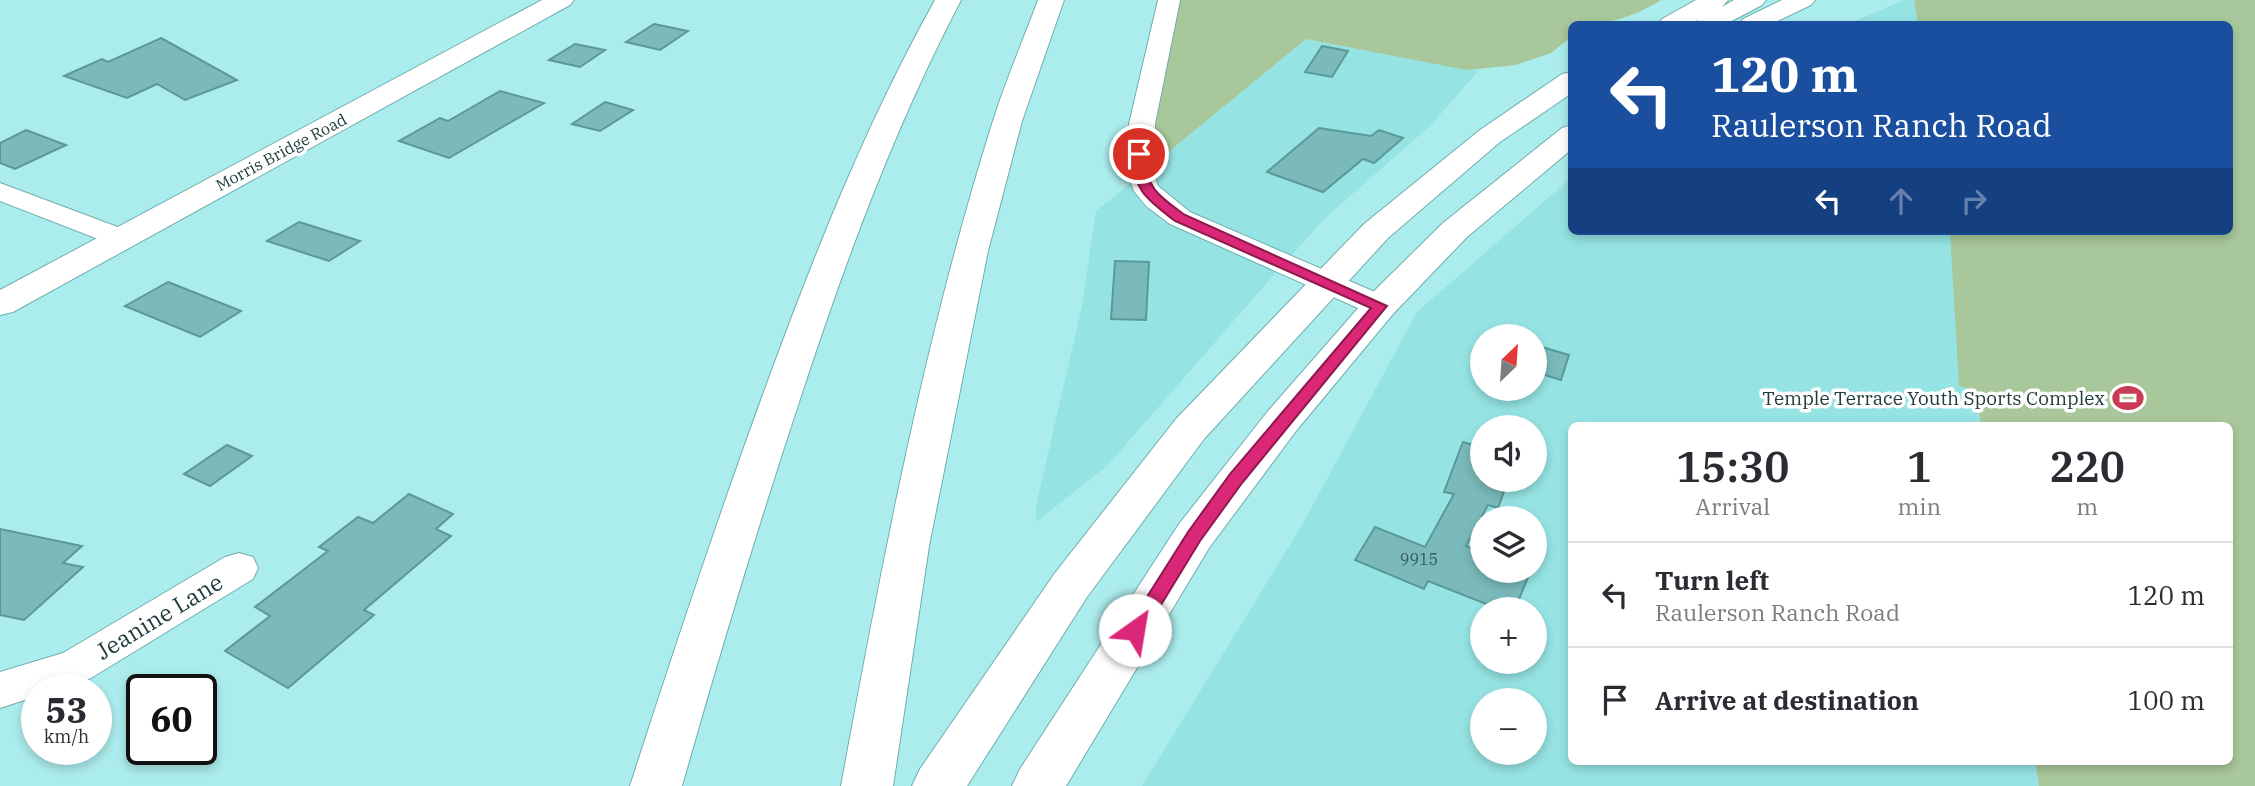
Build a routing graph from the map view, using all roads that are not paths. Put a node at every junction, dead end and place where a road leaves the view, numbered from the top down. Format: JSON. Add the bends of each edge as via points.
{"nodes":[{"id":1,"x":561,"y":0,"type":"edge"},
{"id":2,"x":948,"y":0,"type":"edge"},
{"id":3,"x":1051,"y":0,"type":"edge"},
{"id":4,"x":1169,"y":0,"type":"edge"},
{"id":5,"x":1715,"y":0,"type":"edge"},
{"id":6,"x":1753,"y":0,"type":"edge"},
{"id":7,"x":1802,"y":0,"type":"edge"},
{"id":8,"x":1676,"y":21,"type":"edge"},
{"id":9,"x":1714,"y":21,"type":"edge"},
{"id":10,"x":1758,"y":21,"type":"edge"},
{"id":11,"x":1568,"y":83,"type":"edge"},
{"id":12,"x":1568,"y":137,"type":"edge"},
{"id":13,"x":0,"y":191,"type":"edge"},
{"id":14,"x":121,"y":238,"type":"junction"},
{"id":15,"x":1328,"y":281,"type":"junction"},
{"id":16,"x":0,"y":304,"type":"edge"},
{"id":17,"x":1380,"y":306,"type":"junction"},
{"id":18,"x":239,"y":568,"type":"dead end"},
{"id":19,"x":0,"y":690,"type":"edge"},
{"id":20,"x":656,"y":786,"type":"edge"},
{"id":21,"x":867,"y":786,"type":"edge"},
{"id":22,"x":938,"y":786,"type":"edge"},
{"id":23,"x":1038,"y":786,"type":"edge"}],
"edges":[{"from":1,"to":14,"type":"main road","name":"Morris Bridge Road"},
{"from":2,"to":20,"type":"main road","via":[[873,157],[808,320]]},
{"from":3,"to":21,"type":"main road","via":[[1007,121],[971,251],[907,546]]},
{"from":4,"to":15,"type":"street","via":[[1139,154],[1143,185],[1180,218]]},
{"from":5,"to":8,"type":"main road"},
{"from":6,"to":9,"type":"main road"},
{"from":7,"to":10,"type":"main road"},
{"from":11,"to":15,"type":"main road","via":[[1480,145],[1376,231]]},
{"from":12,"to":17,"type":"main road","via":[[1455,230]]},
{"from":13,"to":14,"type":"street"},
{"from":14,"to":16,"type":"main road","name":"Morris Bridge Road"},
{"from":15,"to":17,"type":"street"},
{"from":15,"to":22,"type":"main road","via":[[1190,429],[1130,506],[1071,585]]},
{"from":17,"to":23,"type":"main road","via":[[1275,430],[1194,536]]},
{"from":18,"to":19,"type":"street","name":"Jeanine Lane","via":[[76,666]]}]}
